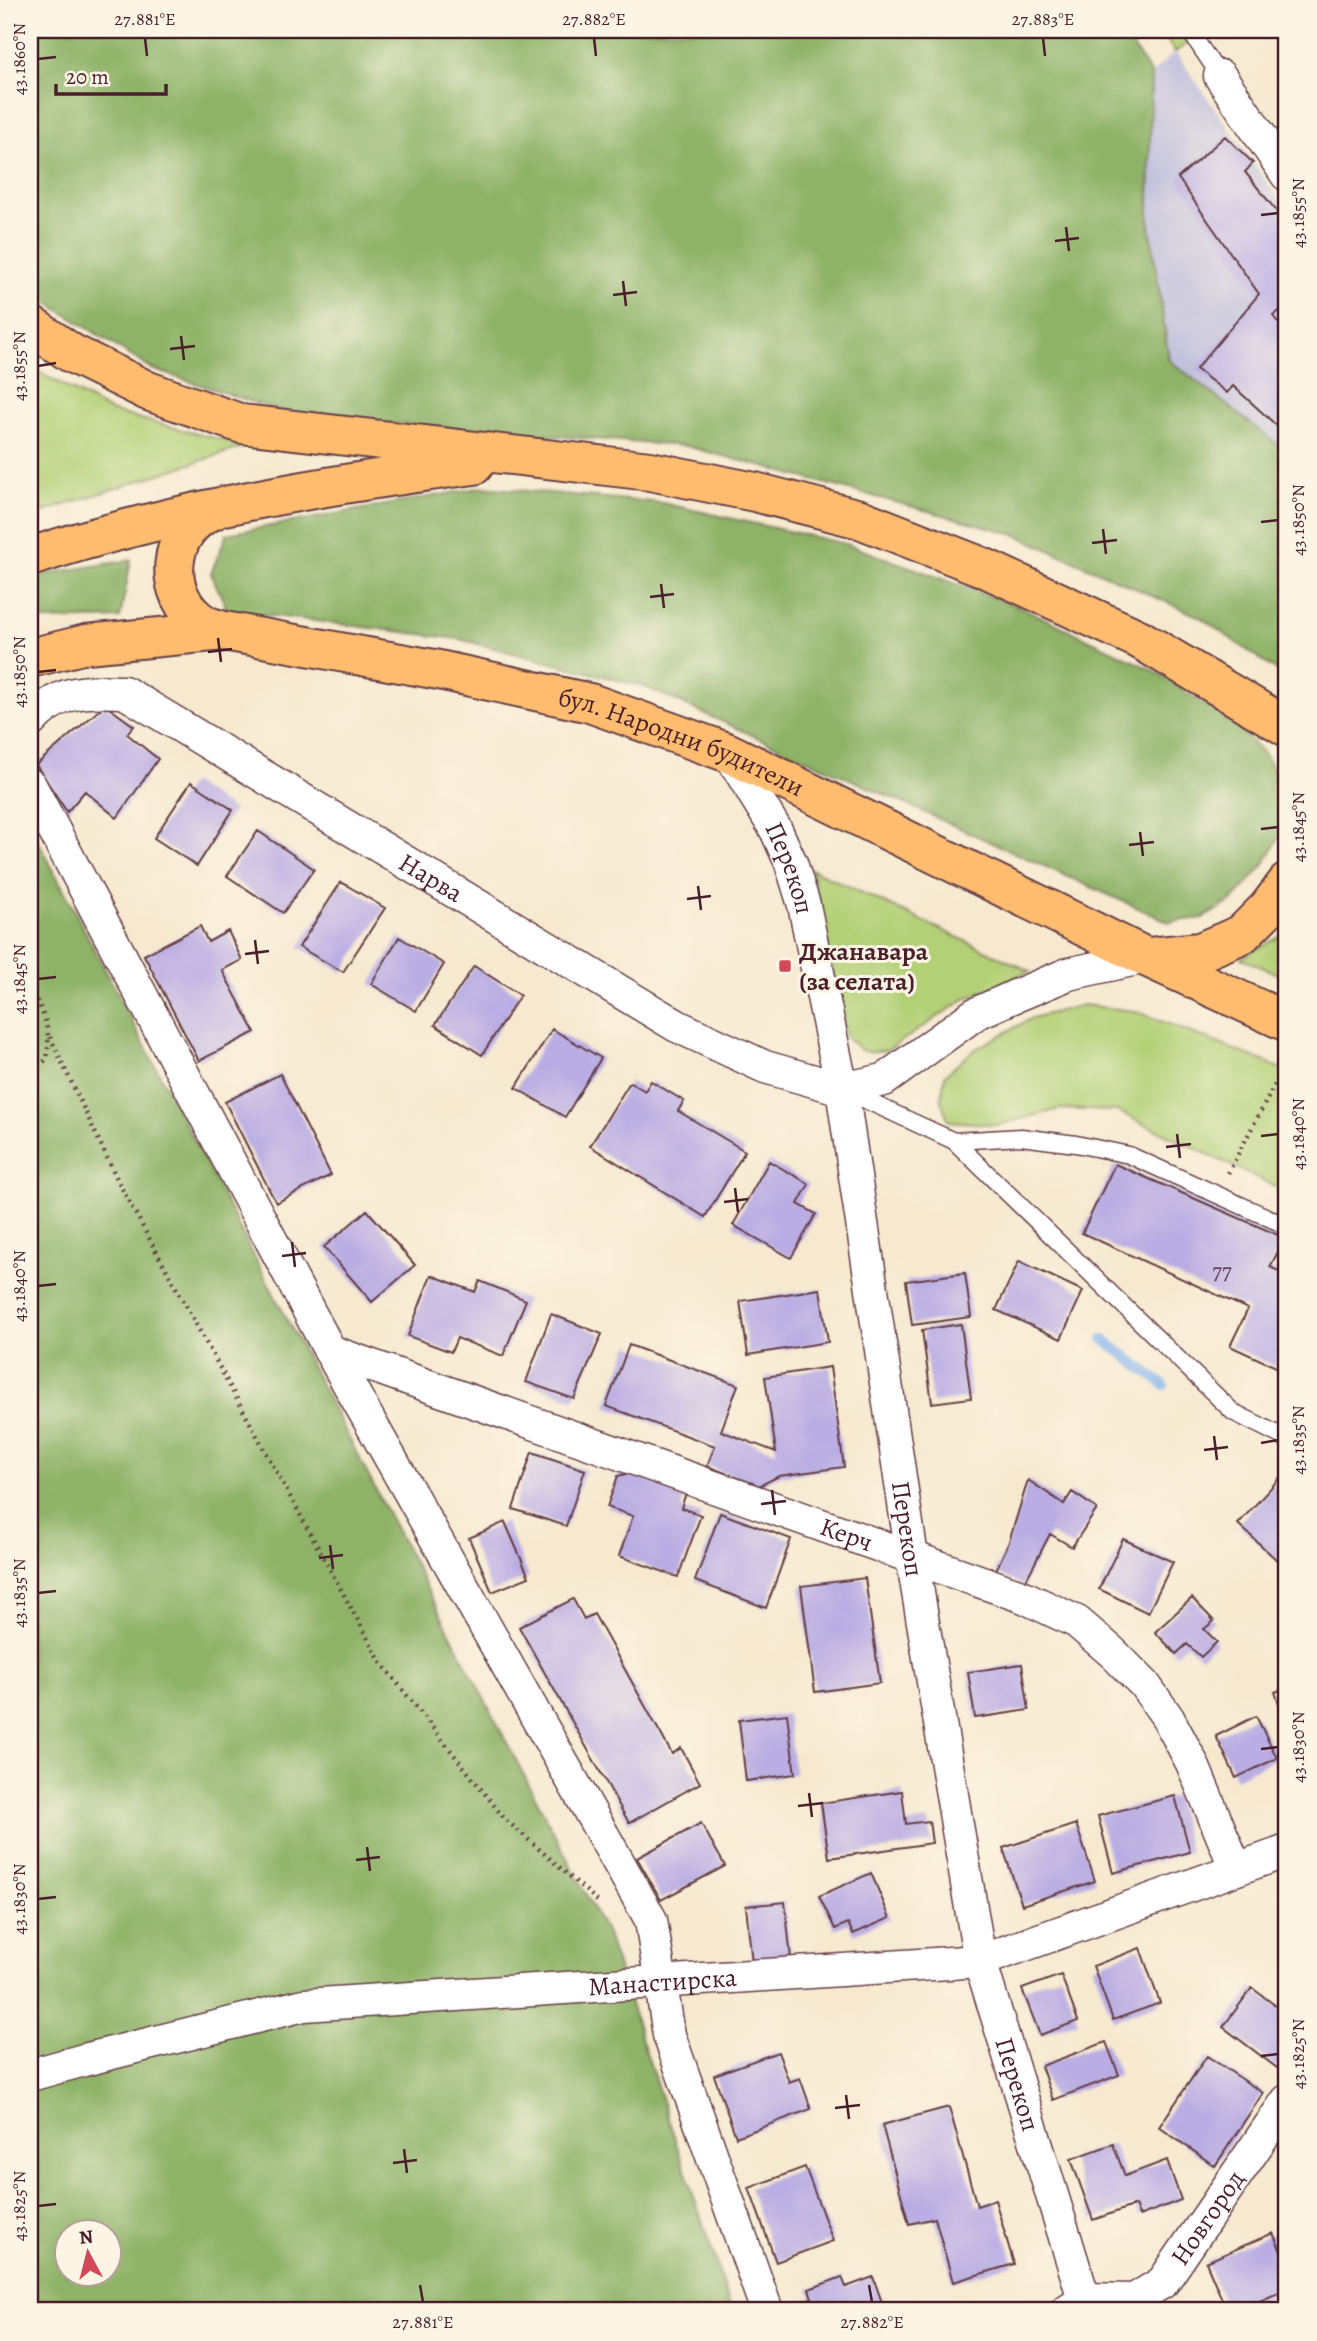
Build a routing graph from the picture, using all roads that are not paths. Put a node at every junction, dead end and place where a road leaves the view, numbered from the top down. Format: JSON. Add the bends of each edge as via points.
{"nodes":[{"id":1,"x":1189,"y":30,"type":"edge"},
{"id":2,"x":1220,"y":76,"type":"joint"},
{"id":3,"x":1287,"y":176,"type":"edge"},
{"id":4,"x":30,"y":325,"type":"edge"},
{"id":5,"x":531,"y":457,"type":"junction"},
{"id":6,"x":226,"y":506,"type":"junction"},
{"id":7,"x":30,"y":557,"type":"edge"},
{"id":8,"x":224,"y":631,"type":"junction"},
{"id":9,"x":30,"y":658,"type":"edge"},
{"id":10,"x":30,"y":722,"type":"edge"},
{"id":11,"x":1286,"y":729,"type":"edge"},
{"id":12,"x":729,"y":753,"type":"junction"},
{"id":13,"x":30,"y":787,"type":"edge"},
{"id":14,"x":1287,"y":883,"type":"edge"},
{"id":15,"x":1146,"y":957,"type":"junction"},
{"id":16,"x":1287,"y":1022,"type":"edge"},
{"id":17,"x":842,"y":1089,"type":"junction"},
{"id":18,"x":954,"y":1141,"type":"junction"},
{"id":19,"x":1287,"y":1226,"type":"edge"},
{"id":20,"x":330,"y":1351,"type":"junction"},
{"id":21,"x":1287,"y":1439,"type":"edge"},
{"id":22,"x":912,"y":1556,"type":"junction"},
{"id":23,"x":1287,"y":1851,"type":"edge"},
{"id":24,"x":1236,"y":1869,"type":"junction"},
{"id":25,"x":980,"y":1961,"type":"junction"},
{"id":26,"x":662,"y":1983,"type":"junction"},
{"id":27,"x":30,"y":2075,"type":"edge"},
{"id":28,"x":1287,"y":2101,"type":"edge"},
{"id":29,"x":1077,"y":2307,"type":"edge"},
{"id":30,"x":767,"y":2311,"type":"edge"}],
"edges":[{"from":1,"to":2,"type":"lane"},
{"from":2,"to":3,"type":"street"},
{"from":4,"to":5,"type":"main road","via":[[71,353],[148,391],[242,424]]},
{"from":5,"to":6,"type":"main road"},
{"from":5,"to":11,"type":"main road","via":[[650,471],[860,519],[985,568],[1139,639]]},
{"from":6,"to":7,"type":"main road"},
{"from":6,"to":8,"type":"main road","via":[[206,513],[190,526],[179,541],[173,571],[188,609],[204,624]]},
{"from":8,"to":9,"type":"main road","name":"бул. Народни будители","via":[[86,644]]},
{"from":8,"to":12,"type":"main road","name":"бул. Народни будители","via":[[590,703]]},
{"from":10,"to":17,"type":"street","name":"Нарва","via":[[44,706],[80,691],[124,692],[677,1026],[765,1067]]},
{"from":12,"to":15,"type":"main road","name":"бул. Народни будители"},
{"from":12,"to":17,"type":"street","name":"Перекоп","via":[[776,830],[794,874]]},
{"from":13,"to":20,"type":"street"},
{"from":14,"to":15,"type":"main road","via":[[1241,934],[1200,952]]},
{"from":15,"to":16,"type":"main road","name":"бул. Народни будители"},
{"from":15,"to":17,"type":"street","via":[[1068,974],[1013,997],[975,1014],[884,1080]]},
{"from":17,"to":18,"type":"lane"},
{"from":17,"to":22,"type":"street","name":"Перекоп"},
{"from":18,"to":19,"type":"lane","via":[[1021,1137],[1129,1155]]},
{"from":18,"to":21,"type":"lane","via":[[1233,1412]]},
{"from":20,"to":22,"type":"street","name":"Керч"},
{"from":20,"to":26,"type":"street","via":[[651,1920]]},
{"from":22,"to":24,"type":"street","name":"Керч","via":[[1024,1597],[1077,1622],[1112,1652],[1144,1684],[1168,1718]]},
{"from":22,"to":25,"type":"street","name":"Перекоп"},
{"from":23,"to":24,"type":"street","name":"Манастирска"},
{"from":24,"to":25,"type":"street","name":"Манастирска"},
{"from":25,"to":26,"type":"street","name":"Манастирска"},
{"from":25,"to":29,"type":"street","name":"Перекоп"},
{"from":26,"to":27,"type":"street","name":"Манастирска","via":[[304,2006]]},
{"from":26,"to":30,"type":"street","via":[[668,2035]]},
{"from":28,"to":29,"type":"street","name":"Новгород","via":[[1163,2282],[1134,2300]]}]}
